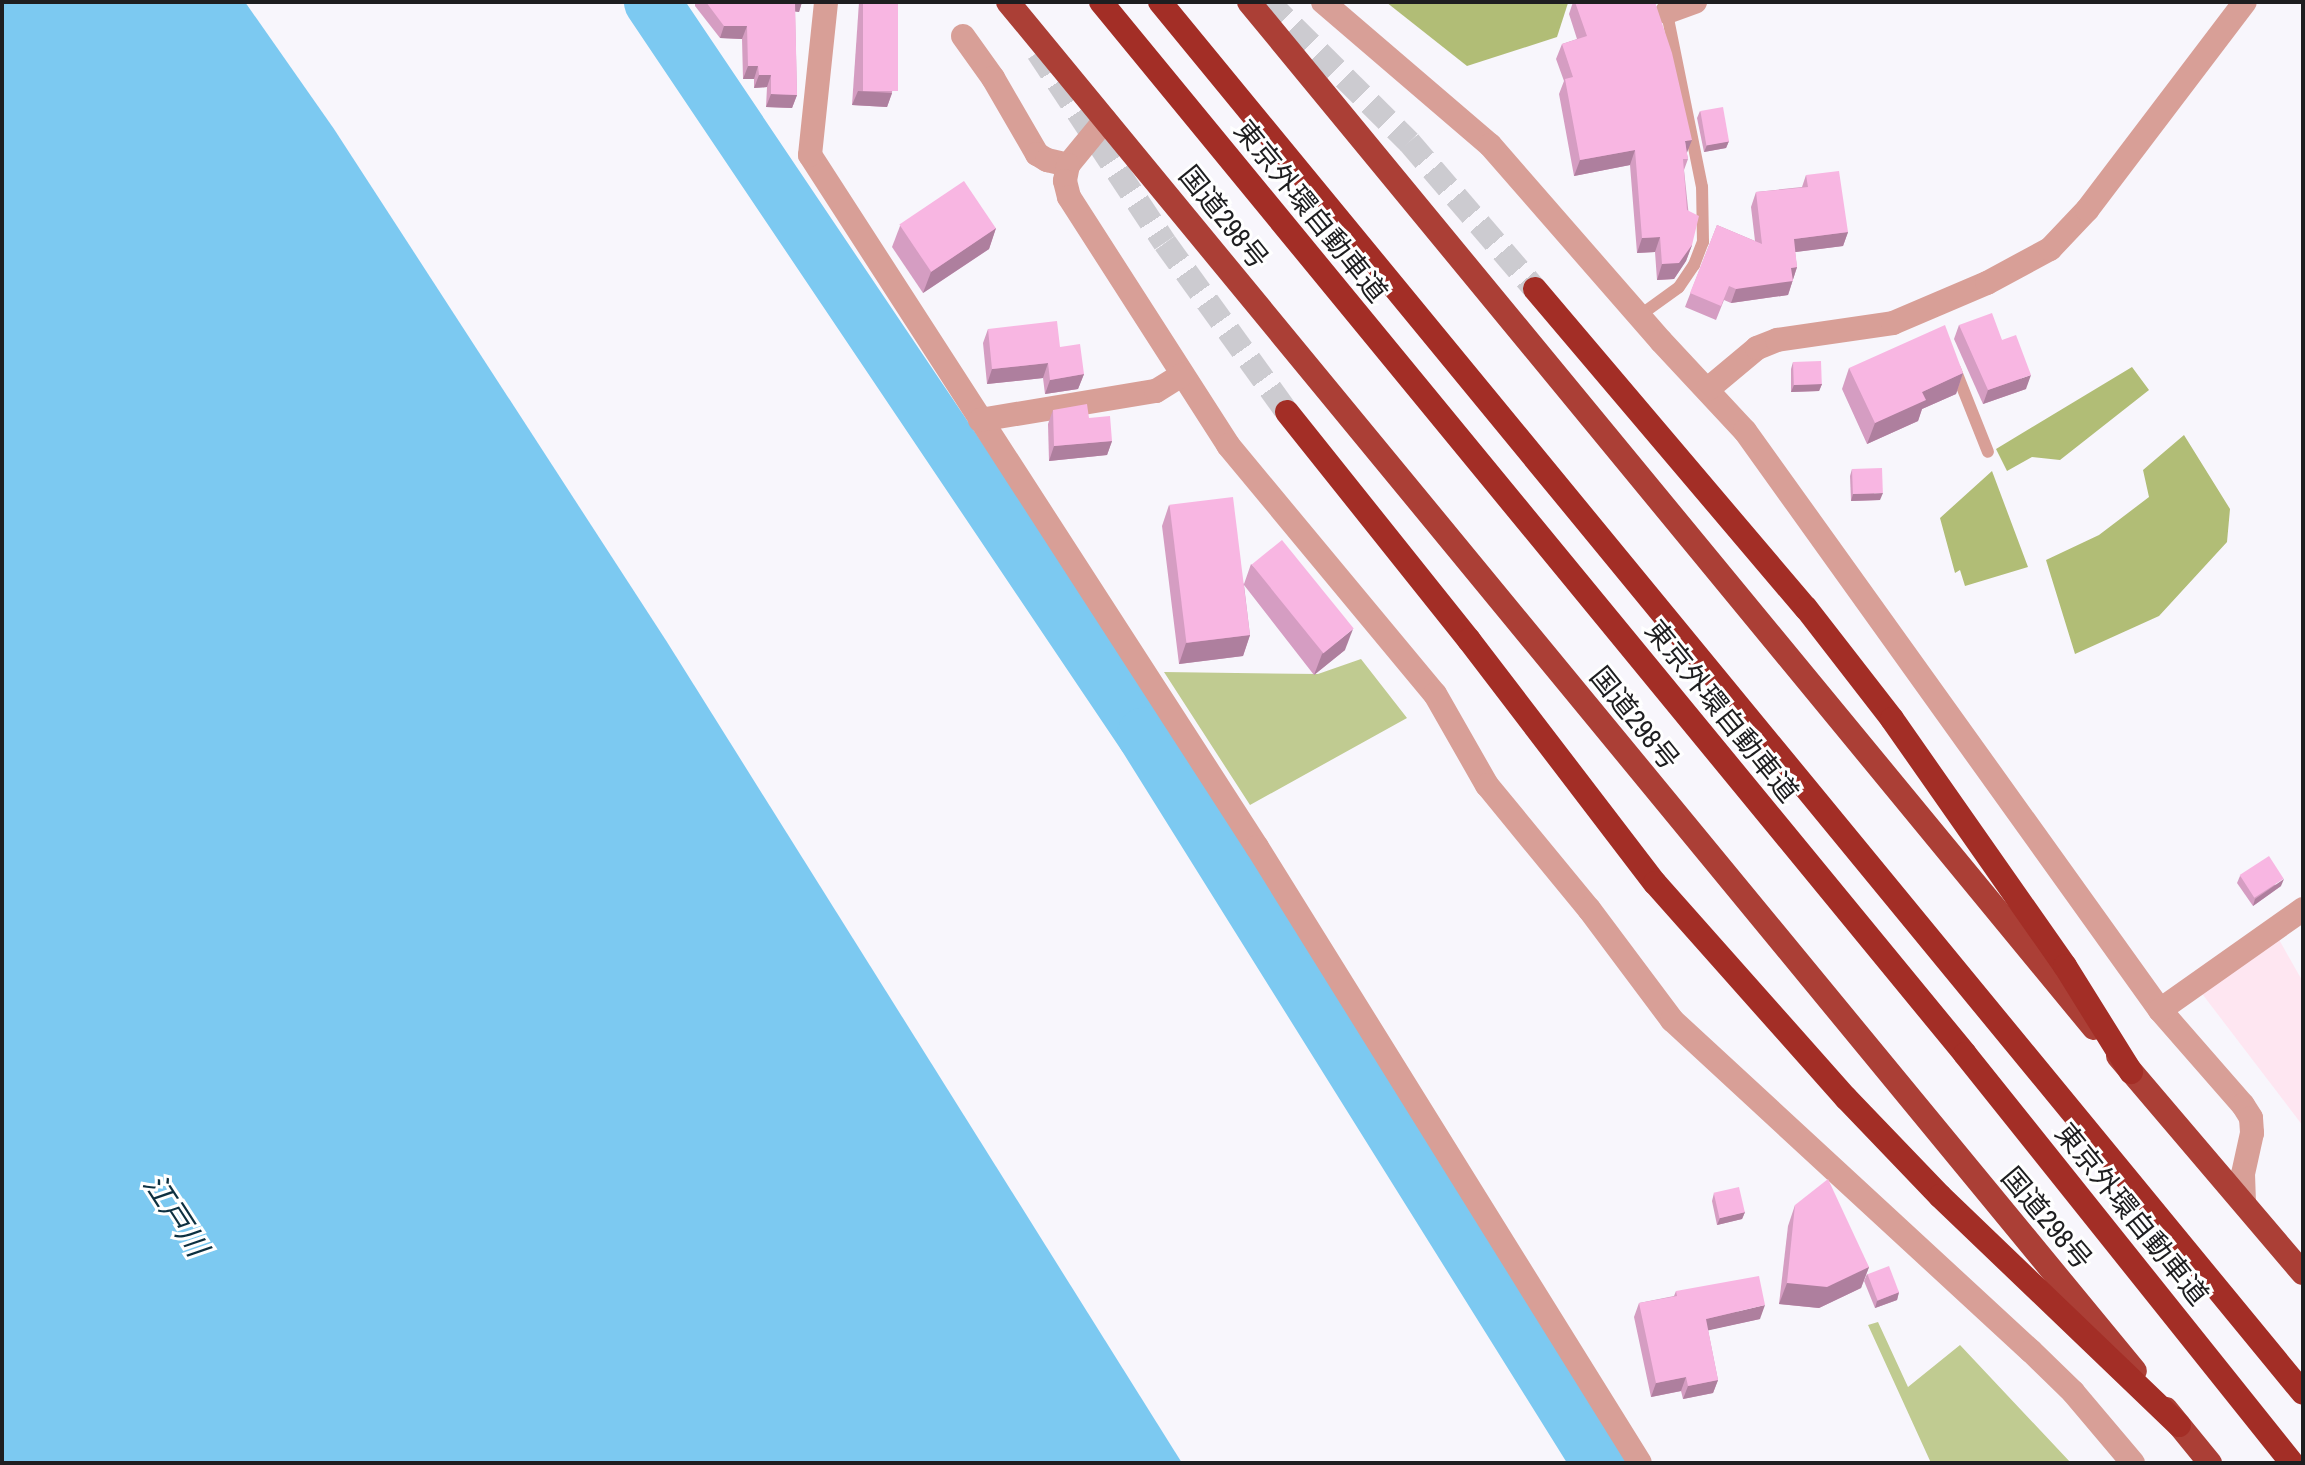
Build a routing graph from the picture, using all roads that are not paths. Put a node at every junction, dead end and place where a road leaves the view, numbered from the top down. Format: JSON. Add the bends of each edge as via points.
{"nodes":[{"id":1,"x":826,"y":2,"type":"edge"},
{"id":2,"x":1101,"y":2,"type":"edge"},
{"id":3,"x":1160,"y":2,"type":"edge"},
{"id":4,"x":1249,"y":2,"type":"edge"},
{"id":5,"x":1323,"y":2,"type":"edge"},
{"id":6,"x":1695,"y":2,"type":"edge"},
{"id":7,"x":2245,"y":2,"type":"edge"},
{"id":8,"x":1011,"y":5,"type":"edge"},
{"id":9,"x":1665,"y":7,"type":"edge"},
{"id":10,"x":963,"y":36,"type":"dead end"},
{"id":11,"x":1105,"y":120,"type":"junction"},
{"id":12,"x":1068,"y":165,"type":"junction"},
{"id":13,"x":1535,"y":289,"type":"tunnel mouth"},
{"id":14,"x":1639,"y":316,"type":"junction"},
{"id":15,"x":1949,"y":354,"type":"edge"},
{"id":16,"x":1182,"y":375,"type":"junction"},
{"id":17,"x":1708,"y":389,"type":"junction"},
{"id":18,"x":1287,"y":412,"type":"tunnel mouth"},
{"id":19,"x":980,"y":420,"type":"junction"},
{"id":20,"x":1988,"y":452,"type":"dead end"},
{"id":21,"x":2303,"y":909,"type":"edge"},
{"id":22,"x":2160,"y":1010,"type":"junction"},
{"id":23,"x":2131,"y":1072,"type":"junction"},
{"id":24,"x":2244,"y":1202,"type":"junction"},
{"id":25,"x":2303,"y":1273,"type":"edge"},
{"id":26,"x":2303,"y":1393,"type":"edge"},
{"id":27,"x":2179,"y":1425,"type":"junction"},
{"id":28,"x":1640,"y":1463,"type":"edge"},
{"id":29,"x":2133,"y":1463,"type":"edge"},
{"id":30,"x":2210,"y":1463,"type":"edge"},
{"id":31,"x":2292,"y":1463,"type":"edge"}],
"edges":[{"from":1,"to":19,"type":"street","via":[[810,155]]},
{"from":2,"to":31,"type":"highway","name":"東京外環自動車道","via":[[1955,1041]]},
{"from":3,"to":26,"type":"highway","name":"東京外環自動車道"},
{"from":4,"to":23,"type":"highway"},
{"from":5,"to":14,"type":"street","via":[[1490,145]]},
{"from":6,"to":9,"type":"street"},
{"from":7,"to":17,"type":"street","via":[[2087,210],[2050,249],[1933,313],[1777,340],[1741,358]]},
{"from":8,"to":11,"type":"highway","name":"国道298号"},
{"from":9,"to":14,"type":"lane","via":[[1702,187],[1703,242],[1679,287]]},
{"from":10,"to":12,"type":"street","via":[[1037,154]]},
{"from":11,"to":12,"type":"street"},
{"from":11,"to":27,"type":"highway","name":"国道298号"},
{"from":12,"to":16,"type":"street","via":[[1069,197]]},
{"from":13,"to":23,"type":"highway","via":[[1806,608],[1882,707],[2065,966]]},
{"from":14,"to":17,"type":"street"},
{"from":15,"to":20,"type":"lane"},
{"from":16,"to":19,"type":"street","via":[[1156,391]]},
{"from":16,"to":29,"type":"street","via":[[1228,445],[1435,694],[1487,785],[1589,909],[1660,1007],[2031,1351]]},
{"from":17,"to":22,"type":"street","via":[[1745,431]]},
{"from":18,"to":27,"type":"highway","via":[[1655,883],[1940,1196]]},
{"from":19,"to":28,"type":"street","via":[[1257,847]]},
{"from":21,"to":22,"type":"street"},
{"from":22,"to":24,"type":"street","via":[[2251,1118]]},
{"from":23,"to":24,"type":"highway"},
{"from":24,"to":25,"type":"highway"},
{"from":27,"to":30,"type":"highway","name":"国道298号"}]}
